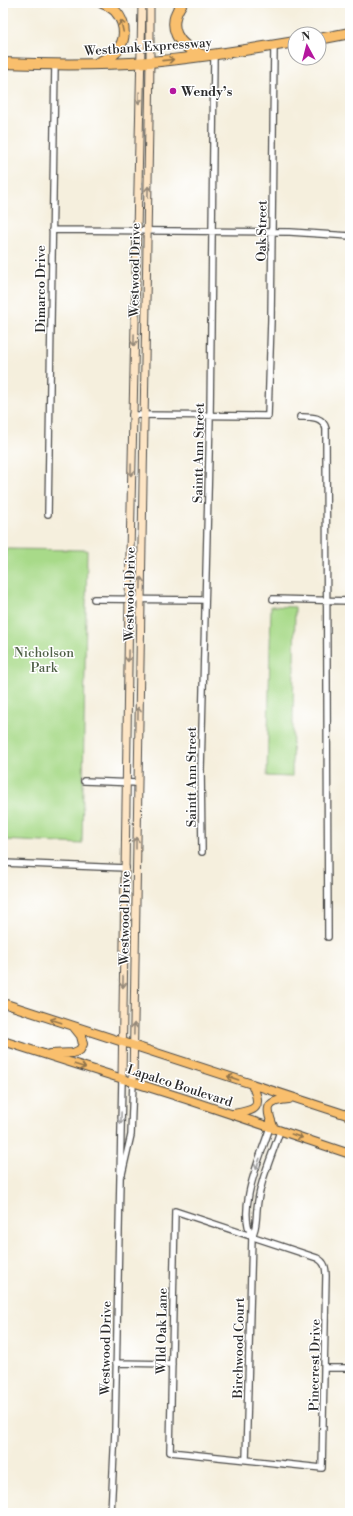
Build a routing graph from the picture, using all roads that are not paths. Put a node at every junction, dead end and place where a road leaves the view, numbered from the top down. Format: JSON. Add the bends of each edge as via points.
{"nodes":[{"id":1,"x":102,"y":3,"type":"edge"},
{"id":2,"x":142,"y":3,"type":"edge"},
{"id":3,"x":150,"y":3,"type":"edge"},
{"id":4,"x":182,"y":3,"type":"edge"},
{"id":5,"x":350,"y":33,"type":"edge"},
{"id":6,"x":327,"y":37,"type":"edge"},
{"id":7,"x":287,"y":44,"type":"edge"},
{"id":8,"x":274,"y":46,"type":"junction"},
{"id":9,"x":209,"y":55,"type":"junction"},
{"id":10,"x":3,"y":62,"type":"edge"},
{"id":11,"x":145,"y":62,"type":"junction"},
{"id":12,"x":55,"y":64,"type":"junction"},
{"id":13,"x":95,"y":64,"type":"junction"},
{"id":14,"x":52,"y":230,"type":"junction"},
{"id":15,"x":136,"y":232,"type":"junction"},
{"id":16,"x":147,"y":232,"type":"junction"},
{"id":17,"x":213,"y":232,"type":"junction"},
{"id":18,"x":272,"y":232,"type":"junction"},
{"id":19,"x":350,"y":236,"type":"edge"},
{"id":20,"x":132,"y":415,"type":"junction"},
{"id":21,"x":144,"y":415,"type":"junction"},
{"id":22,"x":210,"y":416,"type":"junction"},
{"id":23,"x":300,"y":417,"type":"dead end"},
{"id":24,"x":48,"y":514,"type":"dead end"},
{"id":25,"x":129,"y":598,"type":"junction"},
{"id":26,"x":94,"y":599,"type":"dead end"},
{"id":27,"x":141,"y":599,"type":"junction"},
{"id":28,"x":205,"y":600,"type":"junction"},
{"id":29,"x":273,"y":600,"type":"dead end"},
{"id":30,"x":326,"y":601,"type":"junction"},
{"id":31,"x":350,"y":601,"type":"edge"},
{"id":32,"x":84,"y":781,"type":"dead end"},
{"id":33,"x":126,"y":783,"type":"junction"},
{"id":34,"x":137,"y":783,"type":"junction"},
{"id":35,"x":202,"y":852,"type":"dead end"},
{"id":36,"x":3,"y":863,"type":"edge"},
{"id":37,"x":126,"y":868,"type":"junction"},
{"id":38,"x":328,"y":937,"type":"dead end"},
{"id":39,"x":3,"y":1003,"type":"edge"},
{"id":40,"x":73,"y":1026,"type":"junction"},
{"id":41,"x":3,"y":1041,"type":"edge"},
{"id":42,"x":122,"y":1042,"type":"junction"},
{"id":43,"x":134,"y":1045,"type":"junction"},
{"id":44,"x":45,"y":1054,"type":"junction"},
{"id":45,"x":122,"y":1079,"type":"junction"},
{"id":46,"x":133,"y":1082,"type":"junction"},
{"id":47,"x":252,"y":1084,"type":"junction"},
{"id":48,"x":294,"y":1099,"type":"junction"},
{"id":49,"x":232,"y":1115,"type":"junction"},
{"id":50,"x":350,"y":1116,"type":"edge"},
{"id":51,"x":275,"y":1129,"type":"junction"},
{"id":52,"x":350,"y":1154,"type":"edge"},
{"id":53,"x":120,"y":1184,"type":"junction"},
{"id":54,"x":252,"y":1236,"type":"junction"},
{"id":55,"x":116,"y":1363,"type":"junction"},
{"id":56,"x":172,"y":1364,"type":"junction"},
{"id":57,"x":324,"y":1368,"type":"junction"},
{"id":58,"x":350,"y":1368,"type":"edge"},
{"id":59,"x":246,"y":1460,"type":"junction"},
{"id":60,"x":111,"y":1513,"type":"edge"}],
"edges":[{"from":13,"to":1,"type":"highway","one_way":true,"via":[[118,50],[124,35],[119,15]]},
{"from":2,"to":11,"type":"street","name":"Westwood Drive"},
{"from":3,"to":11,"type":"street","name":"Westwood Drive"},
{"from":4,"to":9,"type":"highway","via":[[175,20],[177,38],[193,51]]},
{"from":5,"to":6,"type":"highway"},
{"from":7,"to":8,"type":"highway","name":"Westbank Expressway"},
{"from":8,"to":9,"type":"highway","name":"Westbank Expressway"},
{"from":8,"to":18,"type":"street","name":"Oak Street"},
{"from":11,"to":9,"type":"highway","name":"Westbank Expressway","one_way":true},
{"from":9,"to":17,"type":"street","name":"Saintt Ann Street"},
{"from":10,"to":12,"type":"highway","name":"Westbank Expressway"},
{"from":11,"to":13,"type":"highway","name":"Westbank Expressway"},
{"from":11,"to":15,"type":"street","name":"Westwood Drive","one_way":true},
{"from":16,"to":11,"type":"street","name":"Westwood Drive","one_way":true},
{"from":12,"to":13,"type":"highway","name":"Westbank Expressway"},
{"from":12,"to":14,"type":"street","name":"Dimarco Drive"},
{"from":14,"to":15,"type":"street"},
{"from":14,"to":24,"type":"street","name":"Dimarco Drive"},
{"from":15,"to":16,"type":"street"},
{"from":15,"to":20,"type":"street","name":"Westwood Drive","one_way":true},
{"from":16,"to":17,"type":"street"},
{"from":16,"to":21,"type":"street","name":"Westwood Drive"},
{"from":17,"to":18,"type":"street"},
{"from":17,"to":22,"type":"street","name":"Saintt Ann Street"},
{"from":18,"to":19,"type":"street"},
{"from":18,"to":22,"type":"street","name":"Oak Street","via":[[268,416]]},
{"from":20,"to":21,"type":"street"},
{"from":20,"to":25,"type":"street","name":"Westwood Drive","one_way":true},
{"from":21,"to":22,"type":"street"},
{"from":27,"to":21,"type":"street","name":"Westwood Drive","one_way":true},
{"from":22,"to":28,"type":"street","name":"Saintt Ann Street"},
{"from":23,"to":30,"type":"street","via":[[318,418],[324,422],[326,429]]},
{"from":25,"to":26,"type":"street"},
{"from":25,"to":27,"type":"street"},
{"from":25,"to":33,"type":"street","name":"Westwood Drive","one_way":true},
{"from":27,"to":28,"type":"street"},
{"from":34,"to":27,"type":"street","name":"Westwood Drive","one_way":true},
{"from":28,"to":35,"type":"street","name":"Saintt Ann Street"},
{"from":29,"to":30,"type":"street"},
{"from":30,"to":31,"type":"street"},
{"from":30,"to":38,"type":"street"},
{"from":32,"to":33,"type":"street"},
{"from":33,"to":34,"type":"street"},
{"from":33,"to":37,"type":"street","name":"Westwood Drive"},
{"from":43,"to":34,"type":"street","name":"Westwood Drive","one_way":true},
{"from":36,"to":37,"type":"street"},
{"from":37,"to":42,"type":"street","name":"Westwood Drive","one_way":true},
{"from":40,"to":39,"type":"main road","name":"Lapalco Boulevard","one_way":true},
{"from":40,"to":42,"type":"main road","name":"Lapalco Boulevard"},
{"from":40,"to":44,"type":"main road","via":[[81,1036],[83,1044],[80,1050],[73,1053]]},
{"from":41,"to":44,"type":"main road","name":"Lapalco Boulevard"},
{"from":42,"to":43,"type":"main road","name":"Lapalco Boulevard"},
{"from":42,"to":45,"type":"street","name":"Westwood Drive"},
{"from":43,"to":46,"type":"street","name":"Westwood Drive"},
{"from":47,"to":43,"type":"main road","name":"Lapalco Boulevard","one_way":true},
{"from":44,"to":45,"type":"main road","name":"Lapalco Boulevard","one_way":true},
{"from":45,"to":46,"type":"main road","name":"Lapalco Boulevard"},
{"from":45,"to":53,"type":"street","name":"Westwood Drive","one_way":true},
{"from":46,"to":49,"type":"main road","name":"Lapalco Boulevard"},
{"from":46,"to":53,"type":"street","name":"Westwood Drive","via":[[131,1135]]},
{"from":47,"to":48,"type":"main road","name":"Lapalco Boulevard"},
{"from":47,"to":49,"type":"main road","via":[[257,1104],[252,1111]]},
{"from":48,"to":50,"type":"main road","name":"Lapalco Boulevard"},
{"from":48,"to":51,"type":"main road","via":[[273,1102],[270,1106],[268,1114]]},
{"from":49,"to":51,"type":"main road","name":"Lapalco Boulevard"},
{"from":51,"to":52,"type":"main road","name":"Lapalco Boulevard","one_way":true},
{"from":51,"to":54,"type":"street","via":[[260,1193],[256,1228]]},
{"from":51,"to":54,"type":"street","one_way":true,"via":[[247,1201],[247,1225]]},
{"from":53,"to":55,"type":"street","name":"Westwood Drive"},
{"from":54,"to":56,"type":"street","name":"WIld Oak Lane","via":[[175,1211]]},
{"from":54,"to":57,"type":"street","name":"Pinecrest Drive","via":[[324,1263]]},
{"from":54,"to":59,"type":"street","name":"Birchwood Court"},
{"from":55,"to":56,"type":"street"},
{"from":55,"to":60,"type":"street","name":"Westwood Drive"},
{"from":56,"to":59,"type":"street","name":"WIld Oak Lane","via":[[170,1452]]},
{"from":57,"to":58,"type":"street"},
{"from":57,"to":59,"type":"street","name":"Pinecrest Drive","via":[[322,1468]]}]}
